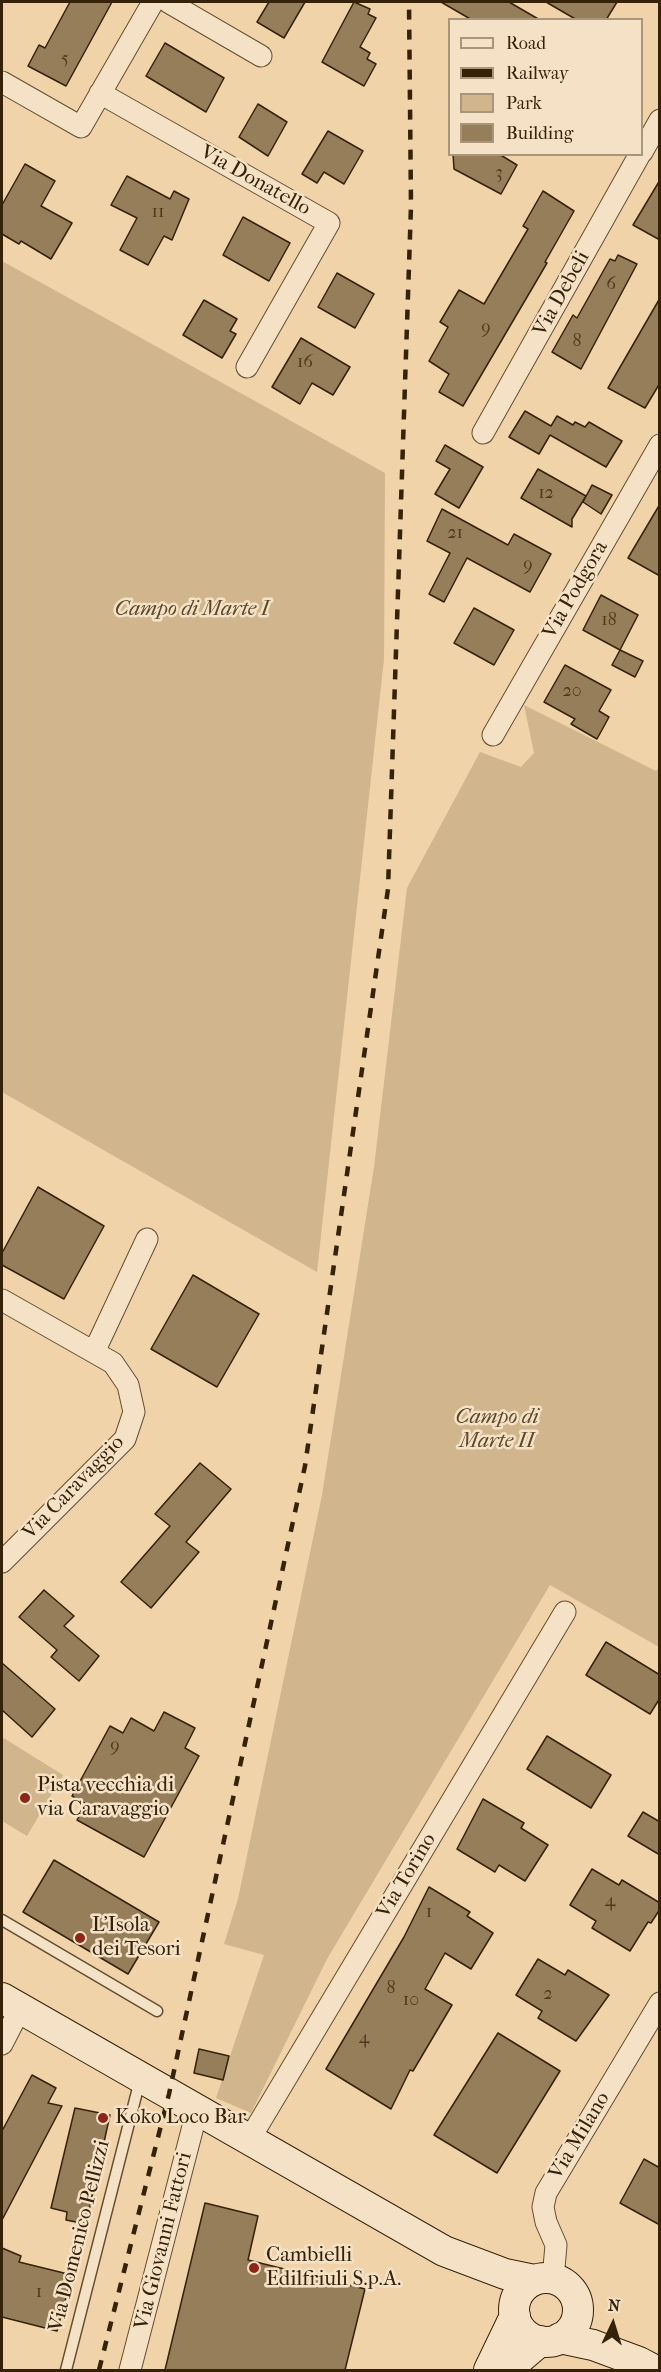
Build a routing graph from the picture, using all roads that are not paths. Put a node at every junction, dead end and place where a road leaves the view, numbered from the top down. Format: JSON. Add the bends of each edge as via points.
{"nodes":[{"id":1,"x":153,"y":2,"type":"edge"},
{"id":2,"x":168,"y":2,"type":"edge"},
{"id":3,"x":261,"y":56,"type":"dead end"},
{"id":4,"x":2,"y":82,"type":"edge"},
{"id":5,"x":100,"y":93,"type":"junction"},
{"id":6,"x":660,"y":120,"type":"edge"},
{"id":7,"x":643,"y":150,"type":"edge"},
{"id":8,"x":639,"y":156,"type":"edge"},
{"id":9,"x":247,"y":367,"type":"dead end"},
{"id":10,"x":483,"y":433,"type":"dead end"},
{"id":11,"x":660,"y":444,"type":"edge"},
{"id":12,"x":493,"y":735,"type":"dead end"},
{"id":13,"x":147,"y":1239,"type":"dead end"},
{"id":14,"x":2,"y":1300,"type":"edge"},
{"id":15,"x":94,"y":1352,"type":"junction"},
{"id":16,"x":2,"y":1562,"type":"edge"},
{"id":17,"x":565,"y":1612,"type":"dead end"},
{"id":18,"x":2,"y":1920,"type":"edge"},
{"id":19,"x":660,"y":2002,"type":"edge"},
{"id":20,"x":11,"y":2003,"type":"edge"},
{"id":21,"x":157,"y":2011,"type":"dead end"},
{"id":22,"x":2,"y":2044,"type":"edge"},
{"id":23,"x":141,"y":2077,"type":"junction"},
{"id":24,"x":197,"y":2110,"type":"junction"},
{"id":25,"x":249,"y":2140,"type":"junction"},
{"id":26,"x":444,"y":2251,"type":"junction"},
{"id":27,"x":544,"y":2279,"type":"junction"},
{"id":28,"x":577,"y":2305,"type":"junction"},
{"id":29,"x":514,"y":2312,"type":"junction"},
{"id":30,"x":550,"y":2339,"type":"junction"},
{"id":31,"x":647,"y":2366,"type":"edge"},
{"id":32,"x":66,"y":2370,"type":"edge"},
{"id":33,"x":130,"y":2370,"type":"edge"},
{"id":34,"x":489,"y":2370,"type":"edge"},
{"id":35,"x":506,"y":2370,"type":"edge"}],
"edges":[{"from":1,"to":5,"type":"street"},
{"from":2,"to":3,"type":"street"},
{"from":4,"to":5,"type":"street","via":[[81,127]]},
{"from":5,"to":9,"type":"street","name":"Via Donatello","via":[[329,223]]},
{"from":6,"to":7,"type":"street","name":"Via Debeli"},
{"from":8,"to":10,"type":"street","name":"Via Debeli"},
{"from":11,"to":12,"type":"street","name":"Via Podgora"},
{"from":13,"to":15,"type":"street"},
{"from":14,"to":15,"type":"street","name":"Via Caravaggio"},
{"from":15,"to":16,"type":"street","name":"Via Caravaggio","via":[[113,1363],[128,1384],[134,1412],[132,1426],[125,1439]]},
{"from":17,"to":25,"type":"street","name":"Via Torino"},
{"from":18,"to":21,"type":"lane"},
{"from":19,"to":27,"type":"street","name":"Via Milano","via":[[546,2193],[543,2207],[556,2245]]},
{"from":20,"to":22,"type":"street"},
{"from":20,"to":23,"type":"main road"},
{"from":23,"to":24,"type":"main road"},
{"from":23,"to":32,"type":"lane","name":"Via Domenico Pellizzi"},
{"from":24,"to":25,"type":"main road"},
{"from":24,"to":33,"type":"street","name":"Via Giovanni Fattori"},
{"from":25,"to":26,"type":"main road"},
{"from":26,"to":27,"type":"main road","via":[[505,2274]]},
{"from":26,"to":29,"type":"main road"},
{"from":27,"to":28,"type":"main road","via":[[569,2288]]},
{"from":27,"to":29,"type":"main road","via":[[520,2291]]},
{"from":28,"to":30,"type":"main road","via":[[574,2324]]},
{"from":28,"to":31,"type":"main road"},
{"from":29,"to":30,"type":"main road","via":[[524,2332]]},
{"from":29,"to":34,"type":"main road"},
{"from":30,"to":31,"type":"main road","via":[[593,2345]]},
{"from":30,"to":35,"type":"main road"}]}
